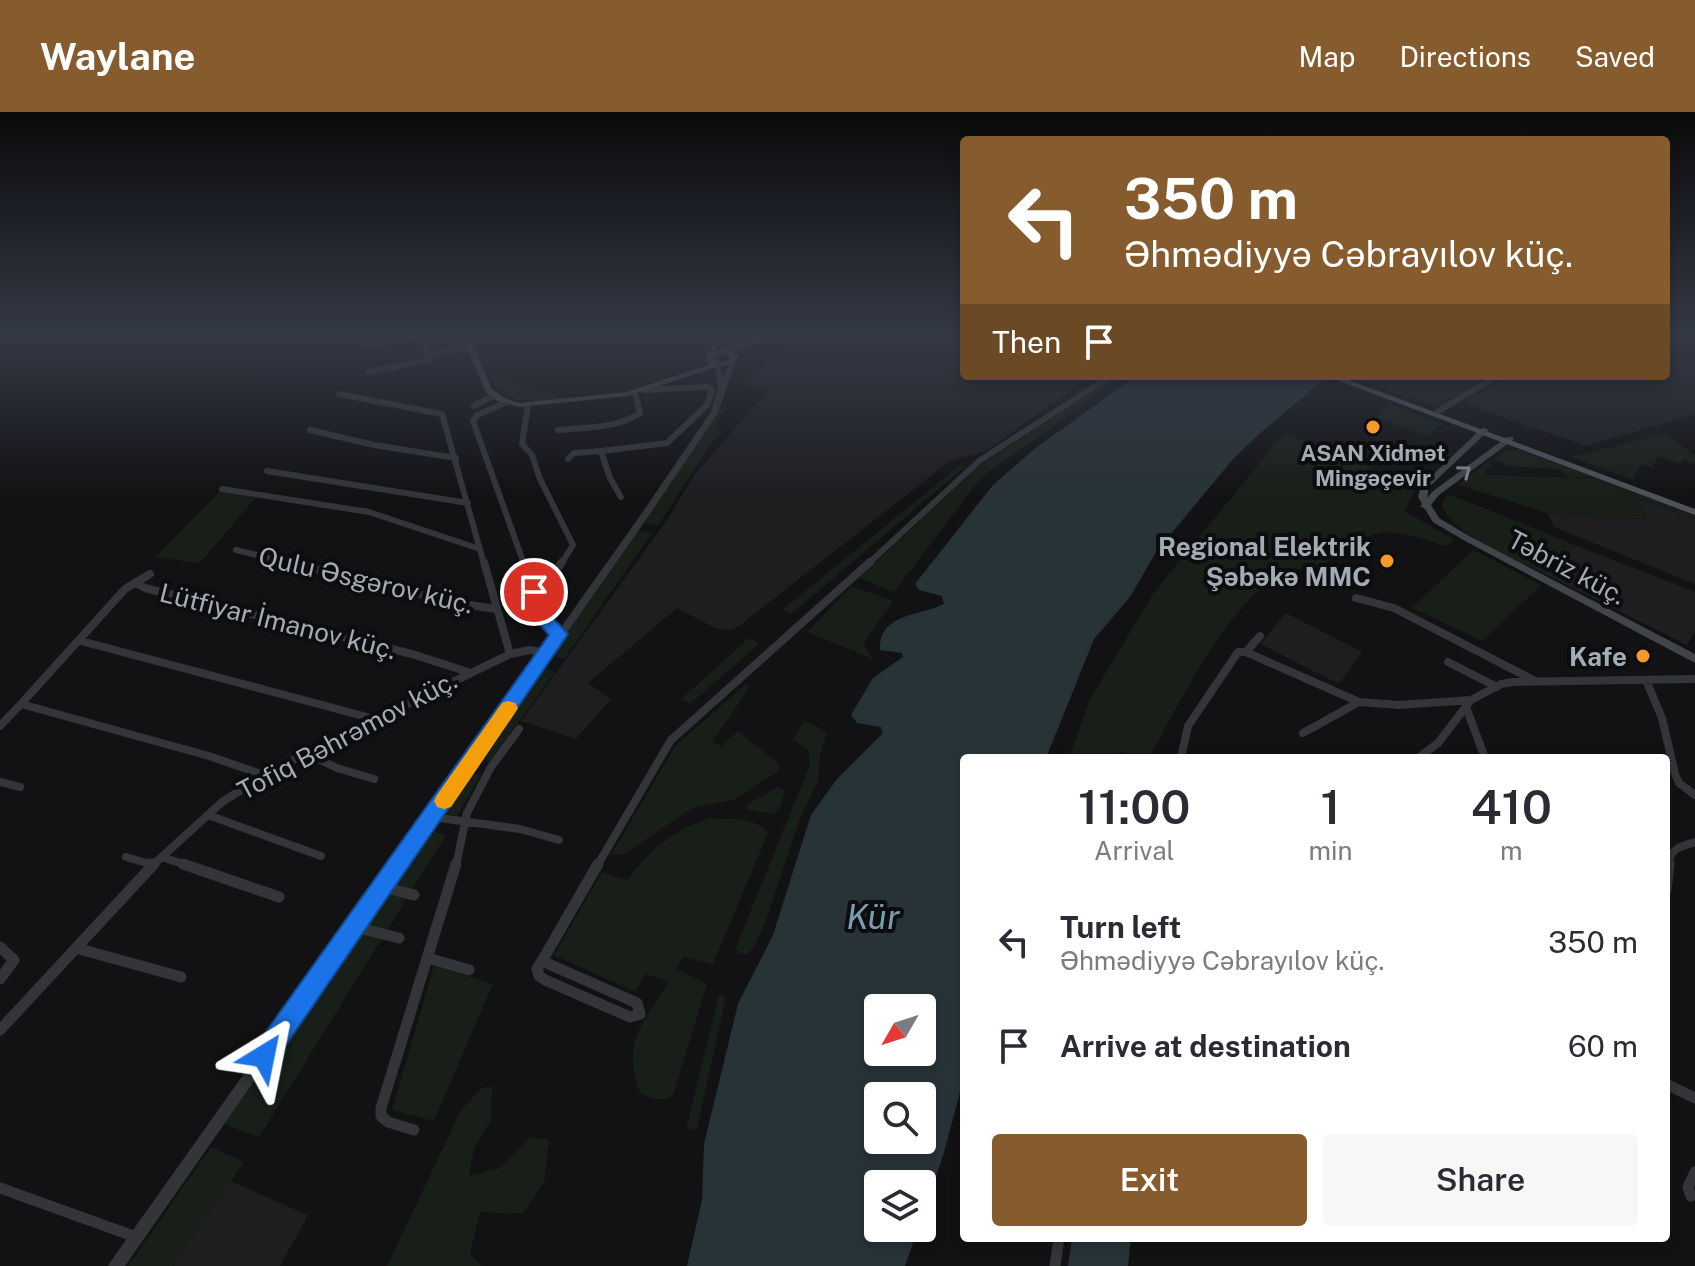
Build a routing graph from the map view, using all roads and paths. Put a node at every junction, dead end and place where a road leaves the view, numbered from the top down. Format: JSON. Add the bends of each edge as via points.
{"nodes":[{"id":1,"x":722,"y":388,"type":"edge"},
{"id":2,"x":489,"y":389,"type":"edge"},
{"id":3,"x":647,"y":389,"type":"edge"},
{"id":4,"x":687,"y":389,"type":"edge"},
{"id":5,"x":710,"y":389,"type":"edge"},
{"id":6,"x":1091,"y":389,"type":"edge"},
{"id":7,"x":1371,"y":389,"type":"edge"},
{"id":8,"x":1372,"y":389,"type":"edge"},
{"id":9,"x":1476,"y":389,"type":"edge"},
{"id":10,"x":640,"y":391,"type":"junction"},
{"id":11,"x":339,"y":394,"type":"dead end"},
{"id":12,"x":494,"y":395,"type":"junction"},
{"id":13,"x":507,"y":402,"type":"junction"},
{"id":14,"x":528,"y":405,"type":"junction"},
{"id":15,"x":474,"y":406,"type":"dead end"},
{"id":16,"x":1437,"y":412,"type":"junction"},
{"id":17,"x":310,"y":430,"type":"dead end"},
{"id":18,"x":558,"y":430,"type":"dead end"},
{"id":19,"x":1484,"y":431,"type":"junction"},
{"id":20,"x":1508,"y":440,"type":"junction"},
{"id":21,"x":601,"y":451,"type":"junction"},
{"id":22,"x":456,"y":458,"type":"junction"},
{"id":23,"x":568,"y":459,"type":"dead end"},
{"id":24,"x":267,"y":471,"type":"dead end"},
{"id":25,"x":222,"y":489,"type":"dead end"},
{"id":26,"x":621,"y":497,"type":"dead end"},
{"id":27,"x":468,"y":503,"type":"junction"},
{"id":28,"x":1425,"y":506,"type":"junction"},
{"id":29,"x":1695,"y":510,"type":"edge"},
{"id":30,"x":480,"y":549,"type":"junction"},
{"id":31,"x":236,"y":550,"type":"dead end"},
{"id":32,"x":150,"y":574,"type":"dead end"},
{"id":33,"x":136,"y":583,"type":"junction"},
{"id":34,"x":534,"y":592,"type":"junction"},
{"id":35,"x":1356,"y":598,"type":"dead end"},
{"id":36,"x":496,"y":609,"type":"junction"},
{"id":37,"x":559,"y":634,"type":"junction"},
{"id":38,"x":1260,"y":636,"type":"dead end"},
{"id":39,"x":81,"y":641,"type":"junction"},
{"id":40,"x":1246,"y":652,"type":"junction"},
{"id":41,"x":547,"y":653,"type":"junction"},
{"id":42,"x":510,"y":654,"type":"junction"},
{"id":43,"x":1695,"y":659,"type":"edge"},
{"id":44,"x":1448,"y":662,"type":"dead end"},
{"id":45,"x":468,"y":672,"type":"junction"},
{"id":46,"x":1695,"y":679,"type":"edge"},
{"id":47,"x":1646,"y":680,"type":"junction"},
{"id":48,"x":1535,"y":682,"type":"junction"},
{"id":49,"x":1497,"y":687,"type":"junction"},
{"id":50,"x":1359,"y":702,"type":"junction"},
{"id":51,"x":1469,"y":703,"type":"junction"},
{"id":52,"x":21,"y":704,"type":"junction"},
{"id":53,"x":372,"y":718,"type":"junction"},
{"id":54,"x":0,"y":726,"type":"edge"},
{"id":55,"x":519,"y":729,"type":"dead end"},
{"id":56,"x":1303,"y":733,"type":"dead end"},
{"id":57,"x":306,"y":753,"type":"junction"},
{"id":58,"x":1182,"y":754,"type":"edge"},
{"id":59,"x":1423,"y":754,"type":"edge"},
{"id":60,"x":1484,"y":754,"type":"edge"},
{"id":61,"x":264,"y":775,"type":"junction"},
{"id":62,"x":374,"y":779,"type":"dead end"},
{"id":63,"x":0,"y":782,"type":"edge"},
{"id":64,"x":20,"y":787,"type":"dead end"},
{"id":65,"x":1695,"y":795,"type":"edge"},
{"id":66,"x":208,"y":815,"type":"junction"},
{"id":67,"x":432,"y":817,"type":"junction"},
{"id":68,"x":464,"y":823,"type":"junction"},
{"id":69,"x":559,"y":840,"type":"dead end"},
{"id":70,"x":1695,"y":842,"type":"edge"},
{"id":71,"x":1670,"y":852,"type":"edge"},
{"id":72,"x":321,"y":856,"type":"dead end"},
{"id":73,"x":126,"y":857,"type":"dead end"},
{"id":74,"x":162,"y":857,"type":"junction"},
{"id":75,"x":153,"y":865,"type":"junction"},
{"id":76,"x":383,"y":887,"type":"junction"},
{"id":77,"x":414,"y":895,"type":"dead end"},
{"id":78,"x":279,"y":897,"type":"dead end"},
{"id":79,"x":355,"y":927,"type":"junction"},
{"id":80,"x":399,"y":938,"type":"dead end"},
{"id":81,"x":0,"y":947,"type":"edge"},
{"id":82,"x":76,"y":948,"type":"junction"},
{"id":83,"x":428,"y":958,"type":"junction"},
{"id":84,"x":541,"y":961,"type":"junction"},
{"id":85,"x":469,"y":970,"type":"dead end"},
{"id":86,"x":181,"y":977,"type":"dead end"},
{"id":87,"x":0,"y":979,"type":"edge"},
{"id":88,"x":0,"y":1030,"type":"edge"},
{"id":89,"x":1670,"y":1086,"type":"edge"},
{"id":90,"x":1695,"y":1098,"type":"edge"},
{"id":91,"x":414,"y":1130,"type":"dead end"},
{"id":92,"x":1695,"y":1172,"type":"edge"},
{"id":93,"x":0,"y":1188,"type":"edge"},
{"id":94,"x":1691,"y":1196,"type":"dead end"},
{"id":95,"x":136,"y":1237,"type":"junction"},
{"id":96,"x":1058,"y":1242,"type":"edge"},
{"id":97,"x":116,"y":1266,"type":"edge"},
{"id":98,"x":1055,"y":1266,"type":"edge"}],
"edges":[{"from":1,"to":37,"type":"street","via":[[714,413]]},
{"from":2,"to":12,"type":"main road"},
{"from":3,"to":10,"type":"main road"},
{"from":4,"to":10,"type":"street"},
{"from":5,"to":21,"type":"street","via":[[707,405],[667,443]]},
{"from":6,"to":84,"type":"street","via":[[979,461],[671,740]]},
{"from":7,"to":19,"type":"main road"},
{"from":8,"to":16,"type":"main road"},
{"from":9,"to":16,"type":"street"},
{"from":10,"to":14,"type":"main road"},
{"from":10,"to":18,"type":"street","via":[[640,413],[635,417]]},
{"from":11,"to":22,"type":"street","via":[[442,414]]},
{"from":12,"to":13,"type":"main road"},
{"from":12,"to":15,"type":"street"},
{"from":13,"to":14,"type":"main road"},
{"from":13,"to":34,"type":"street","via":[[473,421]]},
{"from":14,"to":34,"type":"street","via":[[522,444],[573,545]]},
{"from":16,"to":19,"type":"main road"},
{"from":17,"to":22,"type":"street"},
{"from":19,"to":20,"type":"main road"},
{"from":19,"to":28,"type":"main road","via":[[1425,486]]},
{"from":28,"to":20,"type":"main road","one_way":true},
{"from":20,"to":29,"type":"main road"},
{"from":21,"to":23,"type":"street","via":[[574,453]]},
{"from":21,"to":26,"type":"street"},
{"from":22,"to":27,"type":"street"},
{"from":24,"to":27,"type":"street"},
{"from":25,"to":30,"type":"street","via":[[369,512]]},
{"from":27,"to":30,"type":"street"},
{"from":28,"to":43,"type":"main road","name":"Təbriz küç.","via":[[1445,527]]},
{"from":30,"to":36,"type":"street"},
{"from":31,"to":36,"type":"street","name":"Qulu Əsgərov küç."},
{"from":32,"to":33,"type":"street"},
{"from":33,"to":39,"type":"street"},
{"from":33,"to":45,"type":"street","name":"Lütfiyar İmanov küç."},
{"from":34,"to":37,"type":"street","via":[[544,620]]},
{"from":35,"to":48,"type":"street","via":[[1394,608]]},
{"from":36,"to":42,"type":"street"},
{"from":37,"to":41,"type":"street"},
{"from":38,"to":40,"type":"street"},
{"from":39,"to":52,"type":"street"},
{"from":39,"to":53,"type":"street"},
{"from":40,"to":50,"type":"street"},
{"from":40,"to":58,"type":"street","via":[[1233,654],[1188,726]]},
{"from":41,"to":42,"type":"street","name":"Tofiq Bəhrəmov küç."},
{"from":41,"to":67,"type":"street"},
{"from":42,"to":45,"type":"street","name":"Tofiq Bəhrəmov küç."},
{"from":44,"to":49,"type":"street"},
{"from":45,"to":53,"type":"street","name":"Tofiq Bəhrəmov küç."},
{"from":46,"to":47,"type":"street"},
{"from":47,"to":48,"type":"street"},
{"from":47,"to":65,"type":"street","via":[[1662,718],[1675,774]]},
{"from":48,"to":49,"type":"street"},
{"from":49,"to":51,"type":"street"},
{"from":50,"to":51,"type":"street"},
{"from":50,"to":56,"type":"street"},
{"from":51,"to":59,"type":"street"},
{"from":51,"to":60,"type":"street"},
{"from":52,"to":54,"type":"street"},
{"from":52,"to":61,"type":"street"},
{"from":53,"to":57,"type":"street","name":"Tofiq Bəhrəmov küç."},
{"from":55,"to":68,"type":"street","via":[[491,767]]},
{"from":57,"to":61,"type":"street","name":"Tofiq Bəhrəmov küç."},
{"from":57,"to":62,"type":"street"},
{"from":61,"to":66,"type":"street","name":"Tofiq Bəhrəmov küç."},
{"from":63,"to":64,"type":"street"},
{"from":66,"to":72,"type":"street"},
{"from":66,"to":74,"type":"street","name":"Tofiq Bəhrəmov küç."},
{"from":67,"to":68,"type":"street"},
{"from":67,"to":76,"type":"street"},
{"from":68,"to":69,"type":"street"},
{"from":68,"to":83,"type":"street"},
{"from":70,"to":71,"type":"street"},
{"from":73,"to":75,"type":"street"},
{"from":74,"to":75,"type":"street","name":"Tofiq Bəhrəmov küç."},
{"from":74,"to":78,"type":"street"},
{"from":75,"to":82,"type":"street","name":"Tofiq Bəhrəmov küç."},
{"from":76,"to":77,"type":"street"},
{"from":76,"to":79,"type":"street"},
{"from":79,"to":80,"type":"street"},
{"from":79,"to":95,"type":"street"},
{"from":81,"to":87,"type":"street","via":[[14,960]]},
{"from":82,"to":86,"type":"street"},
{"from":82,"to":88,"type":"street","name":"Tofiq Bəhrəmov küç."},
{"from":83,"to":85,"type":"street"},
{"from":83,"to":91,"type":"street","via":[[381,1108],[388,1122]]},
{"from":84,"to":84,"type":"street","via":[[537,972],[545,980],[630,1017],[640,1014],[637,1003]]},
{"from":89,"to":90,"type":"street"},
{"from":92,"to":94,"type":"street","via":[[1688,1187]]},
{"from":93,"to":95,"type":"street"},
{"from":95,"to":97,"type":"street"},
{"from":96,"to":98,"type":"street"}]}
